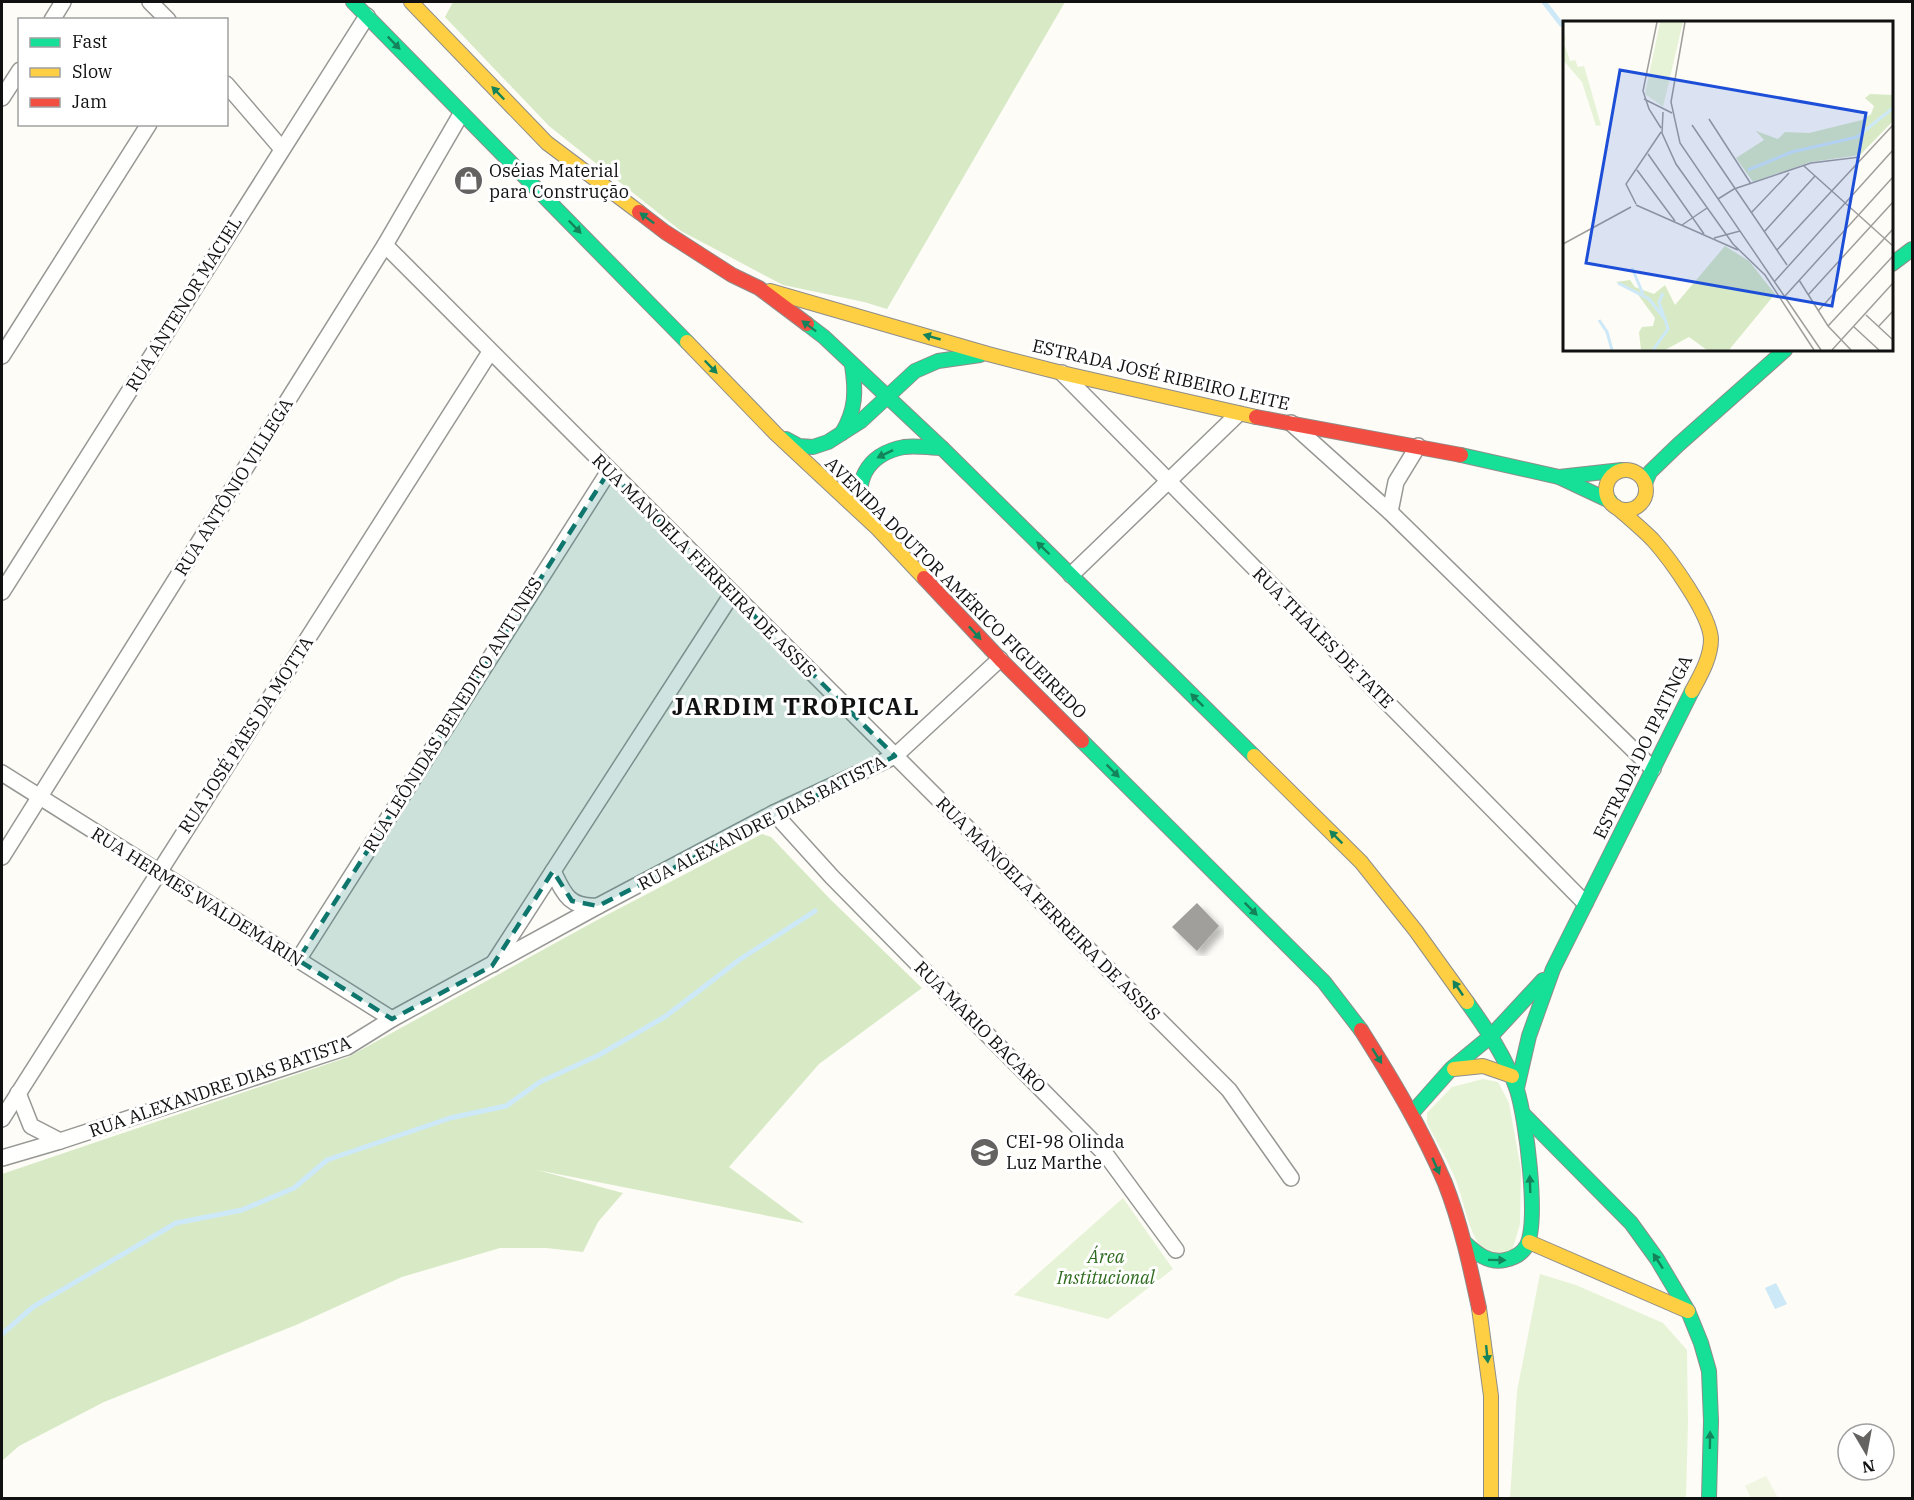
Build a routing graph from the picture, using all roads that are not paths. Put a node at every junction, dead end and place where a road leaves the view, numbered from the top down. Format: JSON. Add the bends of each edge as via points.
{"nodes":[{"id":1,"x":63,"y":2,"type":"edge"},
{"id":2,"x":150,"y":2,"type":"edge"},
{"id":3,"x":353,"y":2,"type":"edge"},
{"id":4,"x":411,"y":2,"type":"edge"},
{"id":5,"x":367,"y":16,"type":"junction"},
{"id":6,"x":53,"y":18,"type":"edge"},
{"id":7,"x":166,"y":18,"type":"edge"},
{"id":8,"x":18,"y":73,"type":"edge"},
{"id":9,"x":228,"y":86,"type":"edge"},
{"id":10,"x":2,"y":98,"type":"edge"},
{"id":11,"x":461,"y":114,"type":"junction"},
{"id":12,"x":148,"y":126,"type":"edge"},
{"id":13,"x":282,"y":149,"type":"junction"},
{"id":14,"x":385,"y":245,"type":"junction"},
{"id":15,"x":1912,"y":249,"type":"edge"},
{"id":16,"x":1893,"y":263,"type":"edge"},
{"id":17,"x":759,"y":288,"type":"junction"},
{"id":18,"x":1784,"y":351,"type":"edge"},
{"id":19,"x":490,"y":352,"type":"junction"},
{"id":20,"x":988,"y":354,"type":"junction"},
{"id":21,"x":2,"y":356,"type":"edge"},
{"id":22,"x":852,"y":365,"type":"junction"},
{"id":23,"x":1062,"y":373,"type":"junction"},
{"id":24,"x":886,"y":397,"type":"junction"},
{"id":25,"x":1238,"y":414,"type":"junction"},
{"id":26,"x":1290,"y":423,"type":"junction"},
{"id":27,"x":776,"y":434,"type":"junction"},
{"id":28,"x":838,"y":438,"type":"junction"},
{"id":29,"x":1678,"y":445,"type":"junction"},
{"id":30,"x":1418,"y":446,"type":"junction"},
{"id":31,"x":942,"y":448,"type":"junction"},
{"id":32,"x":1624,"y":470,"type":"junction"},
{"id":33,"x":609,"y":471,"type":"junction"},
{"id":34,"x":1559,"y":477,"type":"junction"},
{"id":35,"x":1169,"y":481,"type":"junction"},
{"id":36,"x":1646,"y":489,"type":"junction"},
{"id":37,"x":1612,"y":504,"type":"junction"},
{"id":38,"x":1390,"y":512,"type":"junction"},
{"id":39,"x":878,"y":529,"type":"junction"},
{"id":40,"x":1656,"y":544,"type":"junction"},
{"id":41,"x":1071,"y":575,"type":"junction"},
{"id":42,"x":2,"y":592,"type":"edge"},
{"id":43,"x":732,"y":594,"type":"junction"},
{"id":44,"x":1000,"y":659,"type":"junction"},
{"id":45,"x":895,"y":756,"type":"junction"},
{"id":46,"x":1653,"y":769,"type":"junction"},
{"id":47,"x":2,"y":773,"type":"edge"},
{"id":48,"x":40,"y":798,"type":"junction"},
{"id":49,"x":774,"y":813,"type":"junction"},
{"id":50,"x":2,"y":857,"type":"edge"},
{"id":51,"x":553,"y":871,"type":"junction"},
{"id":52,"x":159,"y":872,"type":"junction"},
{"id":53,"x":1585,"y":903,"type":"junction"},
{"id":54,"x":598,"y":906,"type":"junction"},
{"id":55,"x":298,"y":960,"type":"junction"},
{"id":56,"x":492,"y":966,"type":"junction"},
{"id":57,"x":1553,"y":969,"type":"junction"},
{"id":58,"x":392,"y":1019,"type":"junction"},
{"id":59,"x":1491,"y":1036,"type":"junction"},
{"id":60,"x":1451,"y":1069,"type":"junction"},
{"id":61,"x":1514,"y":1082,"type":"junction"},
{"id":62,"x":18,"y":1093,"type":"junction"},
{"id":63,"x":1412,"y":1113,"type":"junction"},
{"id":64,"x":1524,"y":1115,"type":"junction"},
{"id":65,"x":2,"y":1119,"type":"edge"},
{"id":66,"x":60,"y":1141,"type":"junction"},
{"id":67,"x":2,"y":1158,"type":"edge"},
{"id":68,"x":1291,"y":1178,"type":"dead end"},
{"id":69,"x":1529,"y":1242,"type":"junction"},
{"id":70,"x":1465,"y":1243,"type":"junction"},
{"id":71,"x":1176,"y":1250,"type":"dead end"},
{"id":72,"x":1688,"y":1311,"type":"junction"},
{"id":73,"x":1491,"y":1498,"type":"edge"},
{"id":74,"x":1709,"y":1498,"type":"edge"}],
"edges":[{"from":1,"to":6,"type":"street"},
{"from":2,"to":7,"type":"street"},
{"from":3,"to":5,"type":"main road","name":"AVENIDA DOUTOR AMÉRICO FIGUEIREDO"},
{"from":17,"to":4,"type":"main road","one_way":true,"via":[[665,232],[547,143]]},
{"from":5,"to":11,"type":"main road","name":"AVENIDA DOUTOR AMÉRICO FIGUEIREDO","one_way":true},
{"from":5,"to":13,"type":"street","name":"RUA ANTENOR MACIEL"},
{"from":8,"to":10,"type":"street"},
{"from":9,"to":13,"type":"street"},
{"from":11,"to":14,"type":"street","name":"RUA ANTÔNIO VILLEGA"},
{"from":11,"to":27,"type":"main road","name":"AVENIDA DOUTOR AMÉRICO FIGUEIREDO","one_way":true},
{"from":12,"to":21,"type":"street"},
{"from":13,"to":42,"type":"street","name":"RUA ANTENOR MACIEL"},
{"from":14,"to":19,"type":"street","name":"RUA MANOELA FERREIRA DE ASSIS"},
{"from":14,"to":48,"type":"street","name":"RUA ANTÔNIO VILLEGA"},
{"from":15,"to":16,"type":"main road"},
{"from":20,"to":17,"type":"main road","name":"ESTRADA JOSÉ RIBEIRO LEITE","one_way":true},
{"from":22,"to":17,"type":"main road","one_way":true,"via":[[824,337]]},
{"from":18,"to":29,"type":"main road","name":"ESTRADA JOSÉ RIBEIRO LEITE"},
{"from":19,"to":33,"type":"street","name":"RUA MANOELA FERREIRA DE ASSIS"},
{"from":19,"to":52,"type":"street","name":"RUA JOSÉ PAES DA MOTTA"},
{"from":20,"to":23,"type":"main road","name":"ESTRADA JOSÉ RIBEIRO LEITE"},
{"from":20,"to":24,"type":"main road","via":[[925,365]]},
{"from":22,"to":24,"type":"main road"},
{"from":22,"to":28,"type":"main road","via":[[856,402],[850,421]]},
{"from":23,"to":25,"type":"main road","name":"ESTRADA JOSÉ RIBEIRO LEITE"},
{"from":23,"to":35,"type":"street","name":"RUA THALES DE TATE"},
{"from":24,"to":28,"type":"main road"},
{"from":24,"to":31,"type":"main road"},
{"from":25,"to":26,"type":"main road","name":"ESTRADA JOSÉ RIBEIRO LEITE"},
{"from":25,"to":35,"type":"street"},
{"from":26,"to":30,"type":"main road","name":"ESTRADA JOSÉ RIBEIRO LEITE"},
{"from":26,"to":38,"type":"street"},
{"from":27,"to":28,"type":"main road","via":[[800,447],[821,446]]},
{"from":27,"to":39,"type":"main road","name":"AVENIDA DOUTOR AMÉRICO FIGUEIREDO"},
{"from":29,"to":32,"type":"main road","name":"ESTRADA JOSÉ RIBEIRO LEITE"},
{"from":29,"to":36,"type":"main road","name":"ESTRADA JOSÉ RIBEIRO LEITE","via":[[1650,472]]},
{"from":30,"to":34,"type":"main road","name":"ESTRADA JOSÉ RIBEIRO LEITE"},
{"from":30,"to":38,"type":"street","via":[[1396,482]]},
{"from":31,"to":39,"type":"main road","one_way":true,"via":[[898,448],[883,454],[865,470],[861,498],[866,514]]},
{"from":41,"to":31,"type":"main road","one_way":true},
{"from":32,"to":34,"type":"main road","name":"ESTRADA JOSÉ RIBEIRO LEITE"},
{"from":32,"to":36,"type":"main road","via":[[1637,473]]},
{"from":32,"to":37,"type":"main road","via":[[1608,482],[1607,496]]},
{"from":33,"to":43,"type":"street","name":"RUA MANOELA FERREIRA DE ASSIS"},
{"from":33,"to":55,"type":"street","name":"RUA LEÔNIDAS BENEDITO ANTUNES"},
{"from":34,"to":37,"type":"main road","name":"ESTRADA JOSÉ RIBEIRO LEITE"},
{"from":35,"to":41,"type":"street"},
{"from":35,"to":53,"type":"street","name":"RUA THALES DE TATE"},
{"from":36,"to":37,"type":"main road","via":[[1643,501],[1634,508],[1621,509]]},
{"from":36,"to":40,"type":"main road","name":"ESTRADA DO IPATINGA","via":[[1645,509]]},
{"from":37,"to":40,"type":"main road","name":"ESTRADA DO IPATINGA"},
{"from":38,"to":46,"type":"street"},
{"from":39,"to":44,"type":"main road","name":"AVENIDA DOUTOR AMÉRICO FIGUEIREDO","one_way":true},
{"from":40,"to":46,"type":"main road","name":"ESTRADA DO IPATINGA","via":[[1704,615],[1711,649]]},
{"from":59,"to":41,"type":"main road","one_way":true,"via":[[1415,928],[1361,862]]},
{"from":43,"to":45,"type":"street","name":"RUA MANOELA FERREIRA DE ASSIS"},
{"from":43,"to":51,"type":"street"},
{"from":44,"to":45,"type":"street","name":"RUA ALEXANDRE DIAS BATISTA"},
{"from":44,"to":63,"type":"main road","name":"AVENIDA DOUTOR AMÉRICO FIGUEIREDO","one_way":true,"via":[[1324,982],[1361,1030]]},
{"from":45,"to":49,"type":"street","name":"RUA ALEXANDRE DIAS BATISTA"},
{"from":45,"to":68,"type":"street","name":"RUA MANOELA FERREIRA DE ASSIS","via":[[1229,1090]]},
{"from":46,"to":53,"type":"main road","name":"ESTRADA DO IPATINGA"},
{"from":47,"to":48,"type":"street","name":"RUA HERMES WALDEMARIN"},
{"from":48,"to":50,"type":"street","name":"RUA ANTÔNIO VILLEGA"},
{"from":48,"to":52,"type":"street","name":"RUA HERMES WALDEMARIN"},
{"from":49,"to":54,"type":"street","name":"RUA ALEXANDRE DIAS BATISTA"},
{"from":49,"to":71,"type":"street","name":"RUA MARIO BACARO","via":[[831,877],[1107,1156]]},
{"from":51,"to":54,"type":"street","via":[[562,891],[572,901],[584,907]]},
{"from":51,"to":56,"type":"street"},
{"from":52,"to":55,"type":"street","name":"RUA HERMES WALDEMARIN"},
{"from":52,"to":62,"type":"street","name":"RUA JOSÉ PAES DA MOTTA"},
{"from":53,"to":57,"type":"main road","name":"ESTRADA DO IPATINGA"},
{"from":54,"to":56,"type":"street","name":"RUA ALEXANDRE DIAS BATISTA"},
{"from":55,"to":58,"type":"street","name":"RUA HERMES WALDEMARIN"},
{"from":56,"to":58,"type":"street","name":"RUA ALEXANDRE DIAS BATISTA"},
{"from":57,"to":59,"type":"main road","name":"ESTRADA DO IPATINGA"},
{"from":57,"to":61,"type":"main road","name":"ESTRADA DO IPATINGA"},
{"from":58,"to":66,"type":"street","name":"RUA ALEXANDRE DIAS BATISTA","via":[[347,1047]]},
{"from":59,"to":60,"type":"main road"},
{"from":59,"to":61,"type":"main road"},
{"from":60,"to":61,"type":"main road","via":[[1486,1065]]},
{"from":60,"to":63,"type":"main road"},
{"from":61,"to":64,"type":"main road"},
{"from":62,"to":65,"type":"street","name":"RUA JOSÉ PAES DA MOTTA"},
{"from":62,"to":66,"type":"street","via":[[31,1126]]},
{"from":63,"to":70,"type":"main road","name":"AVENIDA DOUTOR AMÉRICO FIGUEIREDO","one_way":true,"via":[[1445,1185]]},
{"from":69,"to":64,"type":"main road","one_way":true,"via":[[1530,1171]]},
{"from":72,"to":64,"type":"main road","one_way":true,"via":[[1631,1223]]},
{"from":66,"to":67,"type":"street","name":"RUA ALEXANDRE DIAS BATISTA"},
{"from":70,"to":69,"type":"main road","one_way":true,"via":[[1492,1261],[1521,1254]]},
{"from":69,"to":72,"type":"main road"},
{"from":70,"to":73,"type":"main road","name":"AVENIDA DOUTOR AMÉRICO FIGUEIREDO","one_way":true,"via":[[1483,1325],[1491,1396]]},
{"from":74,"to":72,"type":"main road","one_way":true,"via":[[1709,1371]]}]}
